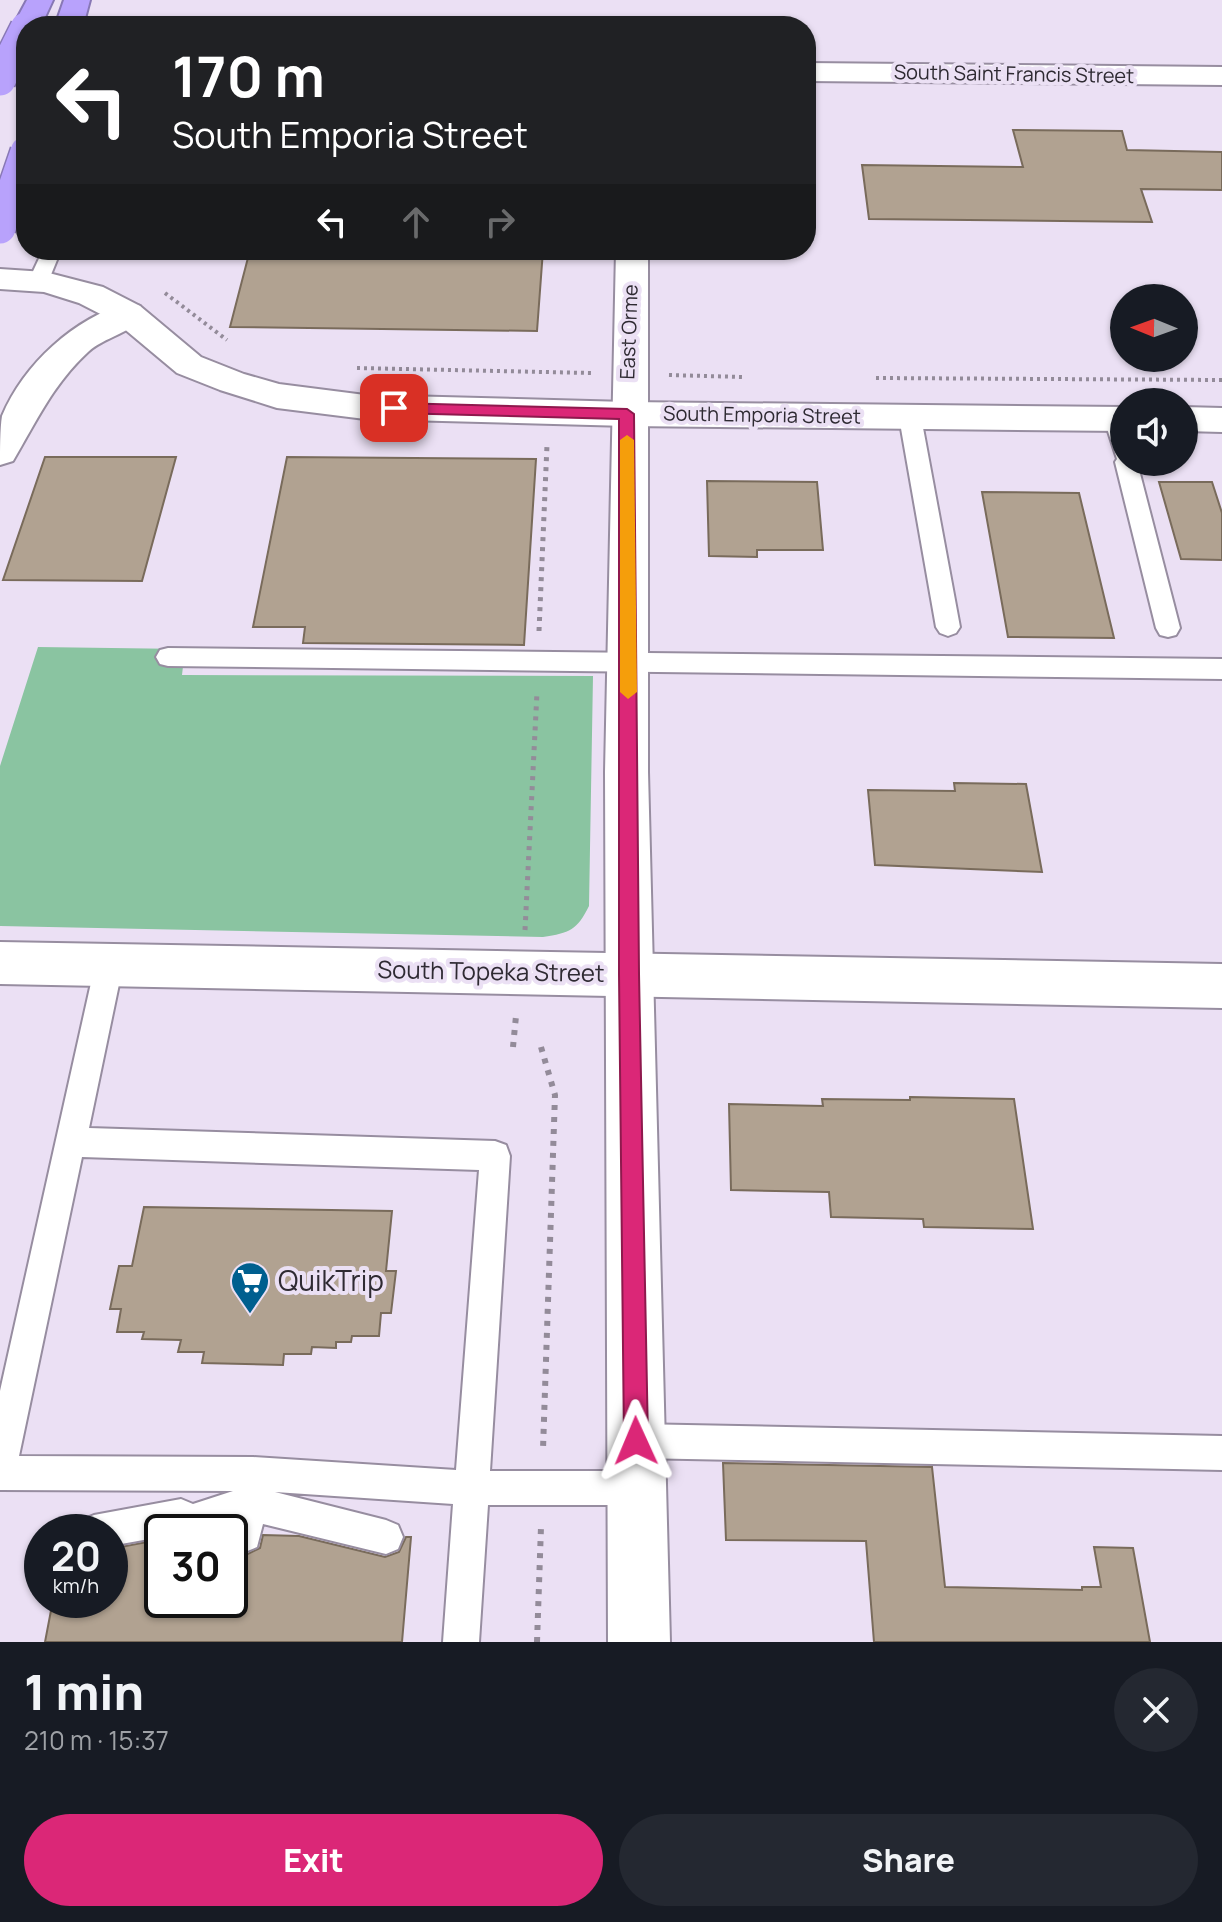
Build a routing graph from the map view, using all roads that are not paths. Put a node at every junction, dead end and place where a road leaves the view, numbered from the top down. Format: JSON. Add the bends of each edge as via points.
{"nodes":[{"id":1,"x":16,"y":47,"type":"edge"},
{"id":2,"x":816,"y":72,"type":"edge"},
{"id":3,"x":1222,"y":76,"type":"edge"},
{"id":4,"x":0,"y":80,"type":"edge"},
{"id":5,"x":16,"y":181,"type":"edge"},
{"id":6,"x":0,"y":228,"type":"edge"},
{"id":7,"x":632,"y":260,"type":"edge"},
{"id":8,"x":45,"y":266,"type":"edge"},
{"id":9,"x":0,"y":279,"type":"edge"},
{"id":10,"x":128,"y":314,"type":"junction"},
{"id":11,"x":627,"y":414,"type":"junction"},
{"id":12,"x":910,"y":417,"type":"junction"},
{"id":13,"x":1110,"y":419,"type":"edge"},
{"id":14,"x":1198,"y":419,"type":"edge"},
{"id":15,"x":1222,"y":420,"type":"edge"},
{"id":16,"x":0,"y":452,"type":"edge"},
{"id":17,"x":1130,"y":476,"type":"edge"},
{"id":18,"x":948,"y":627,"type":"dead end"},
{"id":19,"x":1168,"y":628,"type":"dead end"},
{"id":20,"x":168,"y":657,"type":"dead end"},
{"id":21,"x":628,"y":663,"type":"junction"},
{"id":22,"x":1222,"y":669,"type":"edge"},
{"id":23,"x":0,"y":963,"type":"edge"},
{"id":24,"x":109,"y":965,"type":"junction"},
{"id":25,"x":629,"y":974,"type":"junction"},
{"id":26,"x":1222,"y":986,"type":"edge"},
{"id":27,"x":70,"y":1142,"type":"junction"},
{"id":28,"x":636,"y":1441,"type":"junction"},
{"id":29,"x":1222,"y":1453,"type":"edge"},
{"id":30,"x":0,"y":1467,"type":"edge"},
{"id":31,"x":0,"y":1473,"type":"edge"},
{"id":32,"x":472,"y":1488,"type":"junction"},
{"id":33,"x":637,"y":1488,"type":"junction"},
{"id":34,"x":249,"y":1504,"type":"junction"},
{"id":35,"x":219,"y":1514,"type":"edge"},
{"id":36,"x":128,"y":1526,"type":"edge"},
{"id":37,"x":325,"y":1536,"type":"dead end"},
{"id":38,"x":386,"y":1537,"type":"dead end"},
{"id":39,"x":461,"y":1642,"type":"edge"},
{"id":40,"x":639,"y":1642,"type":"edge"}],
"edges":[{"from":1,"to":4,"type":"highway","bridge":true},
{"from":2,"to":3,"type":"street","name":"South Saint Francis Street"},
{"from":5,"to":6,"type":"highway","bridge":true},
{"from":7,"to":11,"type":"street","name":"East Orme"},
{"from":8,"to":9,"type":"street","name":"South Emporia Street"},
{"from":8,"to":10,"type":"street","name":"South Emporia Street"},
{"from":10,"to":11,"type":"street","name":"South Emporia Street","via":[[189,365],[277,396],[365,407]]},
{"from":10,"to":16,"type":"street","via":[[80,340],[42,379]]},
{"from":11,"to":12,"type":"street","name":"South Emporia Street"},
{"from":11,"to":21,"type":"street","name":"East Orme"},
{"from":12,"to":13,"type":"street","name":"South Emporia Street"},
{"from":12,"to":18,"type":"lane"},
{"from":14,"to":15,"type":"street"},
{"from":17,"to":19,"type":"lane"},
{"from":20,"to":21,"type":"lane"},
{"from":21,"to":22,"type":"lane"},
{"from":21,"to":25,"type":"street","name":"East Orme"},
{"from":23,"to":24,"type":"street","name":"South Topeka Street"},
{"from":24,"to":25,"type":"street","name":"South Topeka Street"},
{"from":24,"to":27,"type":"lane"},
{"from":25,"to":26,"type":"street","name":"South Topeka Street"},
{"from":25,"to":28,"type":"street","name":"East Orme"},
{"from":27,"to":30,"type":"lane"},
{"from":27,"to":32,"type":"lane","via":[[495,1156]]},
{"from":28,"to":29,"type":"lane"},
{"from":28,"to":33,"type":"street","name":"East Orme"},
{"from":31,"to":34,"type":"lane"},
{"from":32,"to":33,"type":"lane"},
{"from":32,"to":34,"type":"lane"},
{"from":32,"to":39,"type":"lane"},
{"from":33,"to":40,"type":"street","name":"East Orme"},
{"from":34,"to":35,"type":"lane"},
{"from":34,"to":36,"type":"lane"},
{"from":34,"to":37,"type":"lane"},
{"from":34,"to":38,"type":"lane"}]}
